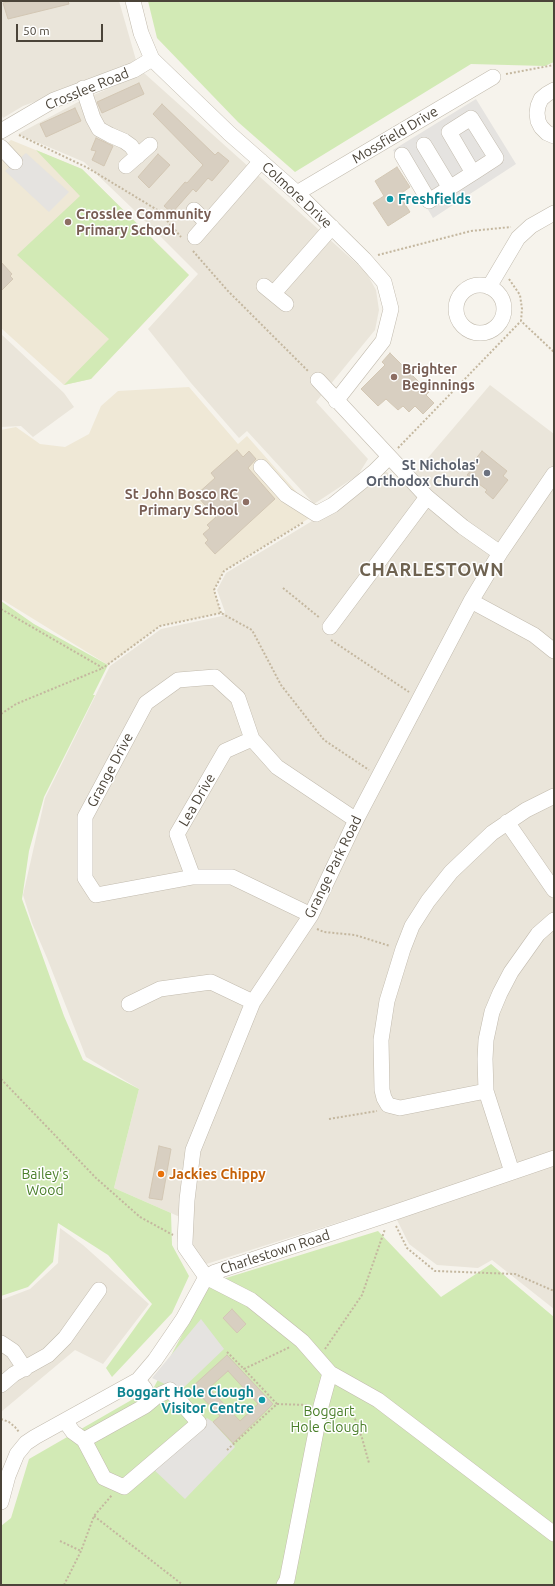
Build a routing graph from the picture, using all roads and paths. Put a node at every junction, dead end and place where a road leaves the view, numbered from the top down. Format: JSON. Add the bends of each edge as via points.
{"nodes":[{"id":1,"x":133,"y":1,"type":"edge"},
{"id":2,"x":152,"y":59,"type":"junction"},
{"id":3,"x":554,"y":65,"type":"edge"},
{"id":4,"x":493,"y":77,"type":"joint"},
{"id":5,"x":83,"y":88,"type":"junction"},
{"id":6,"x":554,"y":90,"type":"edge"},
{"id":7,"x":459,"y":96,"type":"junction"},
{"id":8,"x":471,"y":118,"type":"junction"},
{"id":9,"x":3,"y":130,"type":"edge"},
{"id":10,"x":554,"y":136,"type":"edge"},
{"id":11,"x":150,"y":145,"type":"dead end"},
{"id":12,"x":424,"y":145,"type":"dead end"},
{"id":13,"x":1,"y":147,"type":"edge"},
{"id":14,"x":402,"y":155,"type":"dead end"},
{"id":15,"x":138,"y":156,"type":"junction"},
{"id":16,"x":261,"y":161,"type":"junction"},
{"id":17,"x":14,"y":162,"type":"dead end"},
{"id":18,"x":126,"y":166,"type":"dead end"},
{"id":19,"x":473,"y":173,"type":"junction"},
{"id":20,"x":450,"y":188,"type":"junction"},
{"id":21,"x":297,"y":193,"type":"junction"},
{"id":22,"x":194,"y":210,"type":"dead end"},
{"id":23,"x":554,"y":213,"type":"edge"},
{"id":24,"x":207,"y":223,"type":"junction"},
{"id":25,"x":531,"y":226,"type":"junction"},
{"id":26,"x":332,"y":227,"type":"junction"},
{"id":27,"x":190,"y":242,"type":"junction"},
{"id":28,"x":364,"y":259,"type":"junction"},
{"id":29,"x":499,"y":271,"type":"junction"},
{"id":30,"x":489,"y":287,"type":"dead end"},
{"id":31,"x":286,"y":304,"type":"dead end"},
{"id":32,"x":521,"y":321,"type":"junction"},
{"id":33,"x":554,"y":352,"type":"edge"},
{"id":34,"x":318,"y":380,"type":"joint"},
{"id":35,"x":336,"y":401,"type":"junction"},
{"id":36,"x":388,"y":458,"type":"junction"},
{"id":37,"x":261,"y":467,"type":"dead end"},
{"id":38,"x":554,"y":474,"type":"edge"},
{"id":39,"x":426,"y":497,"type":"junction"},
{"id":40,"x":316,"y":514,"type":"junction"},
{"id":41,"x":500,"y":553,"type":"junction"},
{"id":42,"x":283,"y":588,"type":"dead end"},
{"id":43,"x":471,"y":601,"type":"junction"},
{"id":44,"x":221,"y":613,"type":"dead end"},
{"id":45,"x":330,"y":627,"type":"junction"},
{"id":46,"x":554,"y":651,"type":"edge"},
{"id":47,"x":103,"y":668,"type":"dead end"},
{"id":48,"x":419,"y":698,"type":"junction"},
{"id":49,"x":1,"y":714,"type":"edge"},
{"id":50,"x":252,"y":739,"type":"junction"},
{"id":51,"x":554,"y":796,"type":"edge"},
{"id":52,"x":356,"y":820,"type":"junction"},
{"id":53,"x":507,"y":822,"type":"junction"},
{"id":54,"x":193,"y":877,"type":"junction"},
{"id":55,"x":554,"y":890,"type":"edge"},
{"id":56,"x":307,"y":919,"type":"junction"},
{"id":57,"x":554,"y":920,"type":"edge"},
{"id":58,"x":403,"y":950,"type":"junction"},
{"id":59,"x":253,"y":1002,"type":"junction"},
{"id":60,"x":129,"y":1004,"type":"dead end"},
{"id":61,"x":1,"y":1079,"type":"edge"},
{"id":62,"x":486,"y":1091,"type":"junction"},
{"id":63,"x":388,"y":1105,"type":"junction"},
{"id":64,"x":329,"y":1119,"type":"dead end"},
{"id":65,"x":554,"y":1158,"type":"edge"},
{"id":66,"x":512,"y":1172,"type":"junction"},
{"id":67,"x":390,"y":1214,"type":"junction"},
{"id":68,"x":185,"y":1242,"type":"junction"},
{"id":69,"x":206,"y":1278,"type":"junction"},
{"id":70,"x":99,"y":1290,"type":"dead end"},
{"id":71,"x":554,"y":1291,"type":"edge"},
{"id":72,"x":302,"y":1341,"type":"junction"},
{"id":73,"x":1,"y":1343,"type":"edge"},
{"id":74,"x":227,"y":1352,"type":"dead end"},
{"id":75,"x":318,"y":1360,"type":"junction"},
{"id":76,"x":24,"y":1369,"type":"junction"},
{"id":77,"x":244,"y":1369,"type":"junction"},
{"id":78,"x":330,"y":1373,"type":"junction"},
{"id":79,"x":138,"y":1380,"type":"junction"},
{"id":80,"x":1,"y":1385,"type":"edge"},
{"id":81,"x":277,"y":1404,"type":"dead end"},
{"id":82,"x":145,"y":1406,"type":"junction"},
{"id":83,"x":1,"y":1419,"type":"edge"},
{"id":84,"x":65,"y":1421,"type":"junction"},
{"id":85,"x":84,"y":1440,"type":"junction"},
{"id":86,"x":26,"y":1443,"type":"junction"},
{"id":87,"x":119,"y":1485,"type":"junction"},
{"id":88,"x":1,"y":1502,"type":"edge"},
{"id":89,"x":94,"y":1516,"type":"junction"},
{"id":90,"x":554,"y":1534,"type":"edge"},
{"id":91,"x":60,"y":1542,"type":"dead end"},
{"id":92,"x":81,"y":1551,"type":"junction"},
{"id":93,"x":64,"y":1585,"type":"edge"},
{"id":94,"x":183,"y":1585,"type":"edge"},
{"id":95,"x":284,"y":1585,"type":"edge"}],
"edges":[{"from":1,"to":2,"type":"street","name":"Colmore Drive","via":[[141,34]]},
{"from":2,"to":5,"type":"street","name":"Crosslee Road","via":[[134,70]]},
{"from":2,"to":16,"type":"street","name":"Colmore Drive"},
{"from":3,"to":4,"type":"path"},
{"from":4,"to":7,"type":"street","name":"Mossfield Drive"},
{"from":5,"to":9,"type":"street","name":"Crosslee Road","via":[[54,100]]},
{"from":5,"to":15,"type":"street","via":[[99,129],[127,143]]},
{"from":6,"to":10,"type":"street","via":[[541,99],[537,113],[541,127]]},
{"from":7,"to":8,"type":"street"},
{"from":7,"to":21,"type":"street","name":"Mossfield Drive"},
{"from":8,"to":19,"type":"street","via":[[449,132]]},
{"from":8,"to":19,"type":"street","via":[[496,158]]},
{"from":9,"to":27,"type":"path","via":[[88,168],[159,211]]},
{"from":11,"to":15,"type":"street"},
{"from":12,"to":20,"type":"street"},
{"from":13,"to":17,"type":"street"},
{"from":14,"to":20,"type":"street","via":[[429,201]]},
{"from":15,"to":18,"type":"street"},
{"from":16,"to":21,"type":"street","name":"Colmore Drive"},
{"from":16,"to":24,"type":"street"},
{"from":19,"to":20,"type":"street"},
{"from":21,"to":26,"type":"street","name":"Colmore Drive"},
{"from":22,"to":24,"type":"street"},
{"from":23,"to":25,"type":"street"},
{"from":24,"to":27,"type":"street"},
{"from":25,"to":28,"type":"path","via":[[471,231]]},
{"from":25,"to":29,"type":"street","via":[[518,238]]},
{"from":26,"to":28,"type":"street","name":"Colmore Drive"},
{"from":26,"to":31,"type":"street","via":[[269,289]]},
{"from":27,"to":34,"type":"path","via":[[226,290]]},
{"from":28,"to":35,"type":"street","name":"Colmore Drive","via":[[384,282],[391,308],[383,341]]},
{"from":29,"to":30,"type":"street"},
{"from":29,"to":32,"type":"path","via":[[508,278],[520,295]]},
{"from":32,"to":33,"type":"path"},
{"from":32,"to":36,"type":"path"},
{"from":34,"to":35,"type":"street"},
{"from":35,"to":36,"type":"street"},
{"from":36,"to":39,"type":"street"},
{"from":36,"to":40,"type":"street","via":[[339,500]]},
{"from":37,"to":40,"type":"street","via":[[286,494]]},
{"from":38,"to":41,"type":"street","name":"Grange Park Road"},
{"from":39,"to":41,"type":"street"},
{"from":39,"to":45,"type":"street"},
{"from":40,"to":44,"type":"path","via":[[224,571],[214,590]]},
{"from":41,"to":43,"type":"street","name":"Grange Park Road"},
{"from":42,"to":45,"type":"path"},
{"from":43,"to":46,"type":"street","via":[[534,635]]},
{"from":43,"to":48,"type":"street","name":"Grange Park Road"},
{"from":45,"to":48,"type":"path","via":[[324,635]]},
{"from":47,"to":49,"type":"path","via":[[16,704]]},
{"from":48,"to":52,"type":"street","name":"Grange Park Road"},
{"from":50,"to":52,"type":"street","name":"Grange Drive","via":[[277,767]]},
{"from":50,"to":54,"type":"street","name":"Lea Drive","via":[[225,751],[178,834]]},
{"from":50,"to":54,"type":"street","name":"Grange Drive","via":[[238,698],[215,677],[178,680],[146,703],[86,817],[85,878],[96,895]]},
{"from":51,"to":53,"type":"street"},
{"from":52,"to":56,"type":"street","name":"Grange Park Road"},
{"from":53,"to":55,"type":"street"},
{"from":53,"to":58,"type":"street","via":[[477,846],[428,900],[412,926]]},
{"from":54,"to":56,"type":"street","name":"Grange Drive","via":[[232,877]]},
{"from":56,"to":58,"type":"path","via":[[324,932],[355,935]]},
{"from":56,"to":59,"type":"street","name":"Grange Park Road"},
{"from":57,"to":62,"type":"street","via":[[524,951],[500,992],[492,1012],[486,1040]]},
{"from":58,"to":63,"type":"street","via":[[387,1001],[381,1040],[382,1090]]},
{"from":59,"to":60,"type":"street","via":[[211,982],[160,989]]},
{"from":59,"to":68,"type":"street","name":"Grange Park Road","via":[[193,1150]]},
{"from":61,"to":68,"type":"path","via":[[96,1178],[140,1217]]},
{"from":62,"to":63,"type":"street","via":[[400,1108]]},
{"from":62,"to":66,"type":"street"},
{"from":63,"to":64,"type":"path","via":[[380,1110]]},
{"from":65,"to":66,"type":"street","name":"Charlestown Road"},
{"from":66,"to":67,"type":"street","name":"Charlestown Road"},
{"from":67,"to":69,"type":"street","name":"Charlestown Road","via":[[215,1272]]},
{"from":67,"to":71,"type":"path","via":[[407,1248],[435,1270],[515,1274]]},
{"from":67,"to":75,"type":"path","via":[[362,1295]]},
{"from":68,"to":69,"type":"street"},
{"from":69,"to":72,"type":"street","via":[[251,1300]]},
{"from":69,"to":79,"type":"street","name":"Charlestown Road","via":[[183,1319]]},
{"from":70,"to":76,"type":"street","via":[[78,1308],[65,1338],[48,1355]]},
{"from":72,"to":75,"type":"street"},
{"from":72,"to":77,"type":"path"},
{"from":73,"to":76,"type":"street","via":[[12,1351]]},
{"from":74,"to":77,"type":"path"},
{"from":75,"to":78,"type":"street"},
{"from":76,"to":80,"type":"street"},
{"from":77,"to":81,"type":"path"},
{"from":78,"to":90,"type":"street","via":[[378,1400]]},
{"from":78,"to":95,"type":"street"},
{"from":79,"to":82,"type":"street","via":[[145,1389]]},
{"from":79,"to":84,"type":"street","name":"Charlestown Road"},
{"from":82,"to":85,"type":"street"},
{"from":82,"to":87,"type":"street","via":[[170,1390],[199,1423],[124,1487]]},
{"from":83,"to":86,"type":"path","via":[[15,1427]]},
{"from":84,"to":85,"type":"street","via":[[73,1432]]},
{"from":84,"to":86,"type":"street","name":"Charlestown Road"},
{"from":85,"to":87,"type":"street","via":[[104,1478]]},
{"from":86,"to":88,"type":"street","name":"Charlestown Road","via":[[17,1454]]},
{"from":87,"to":89,"type":"path"},
{"from":89,"to":92,"type":"path"},
{"from":89,"to":94,"type":"path"},
{"from":91,"to":92,"type":"path"},
{"from":92,"to":93,"type":"path"}]}
